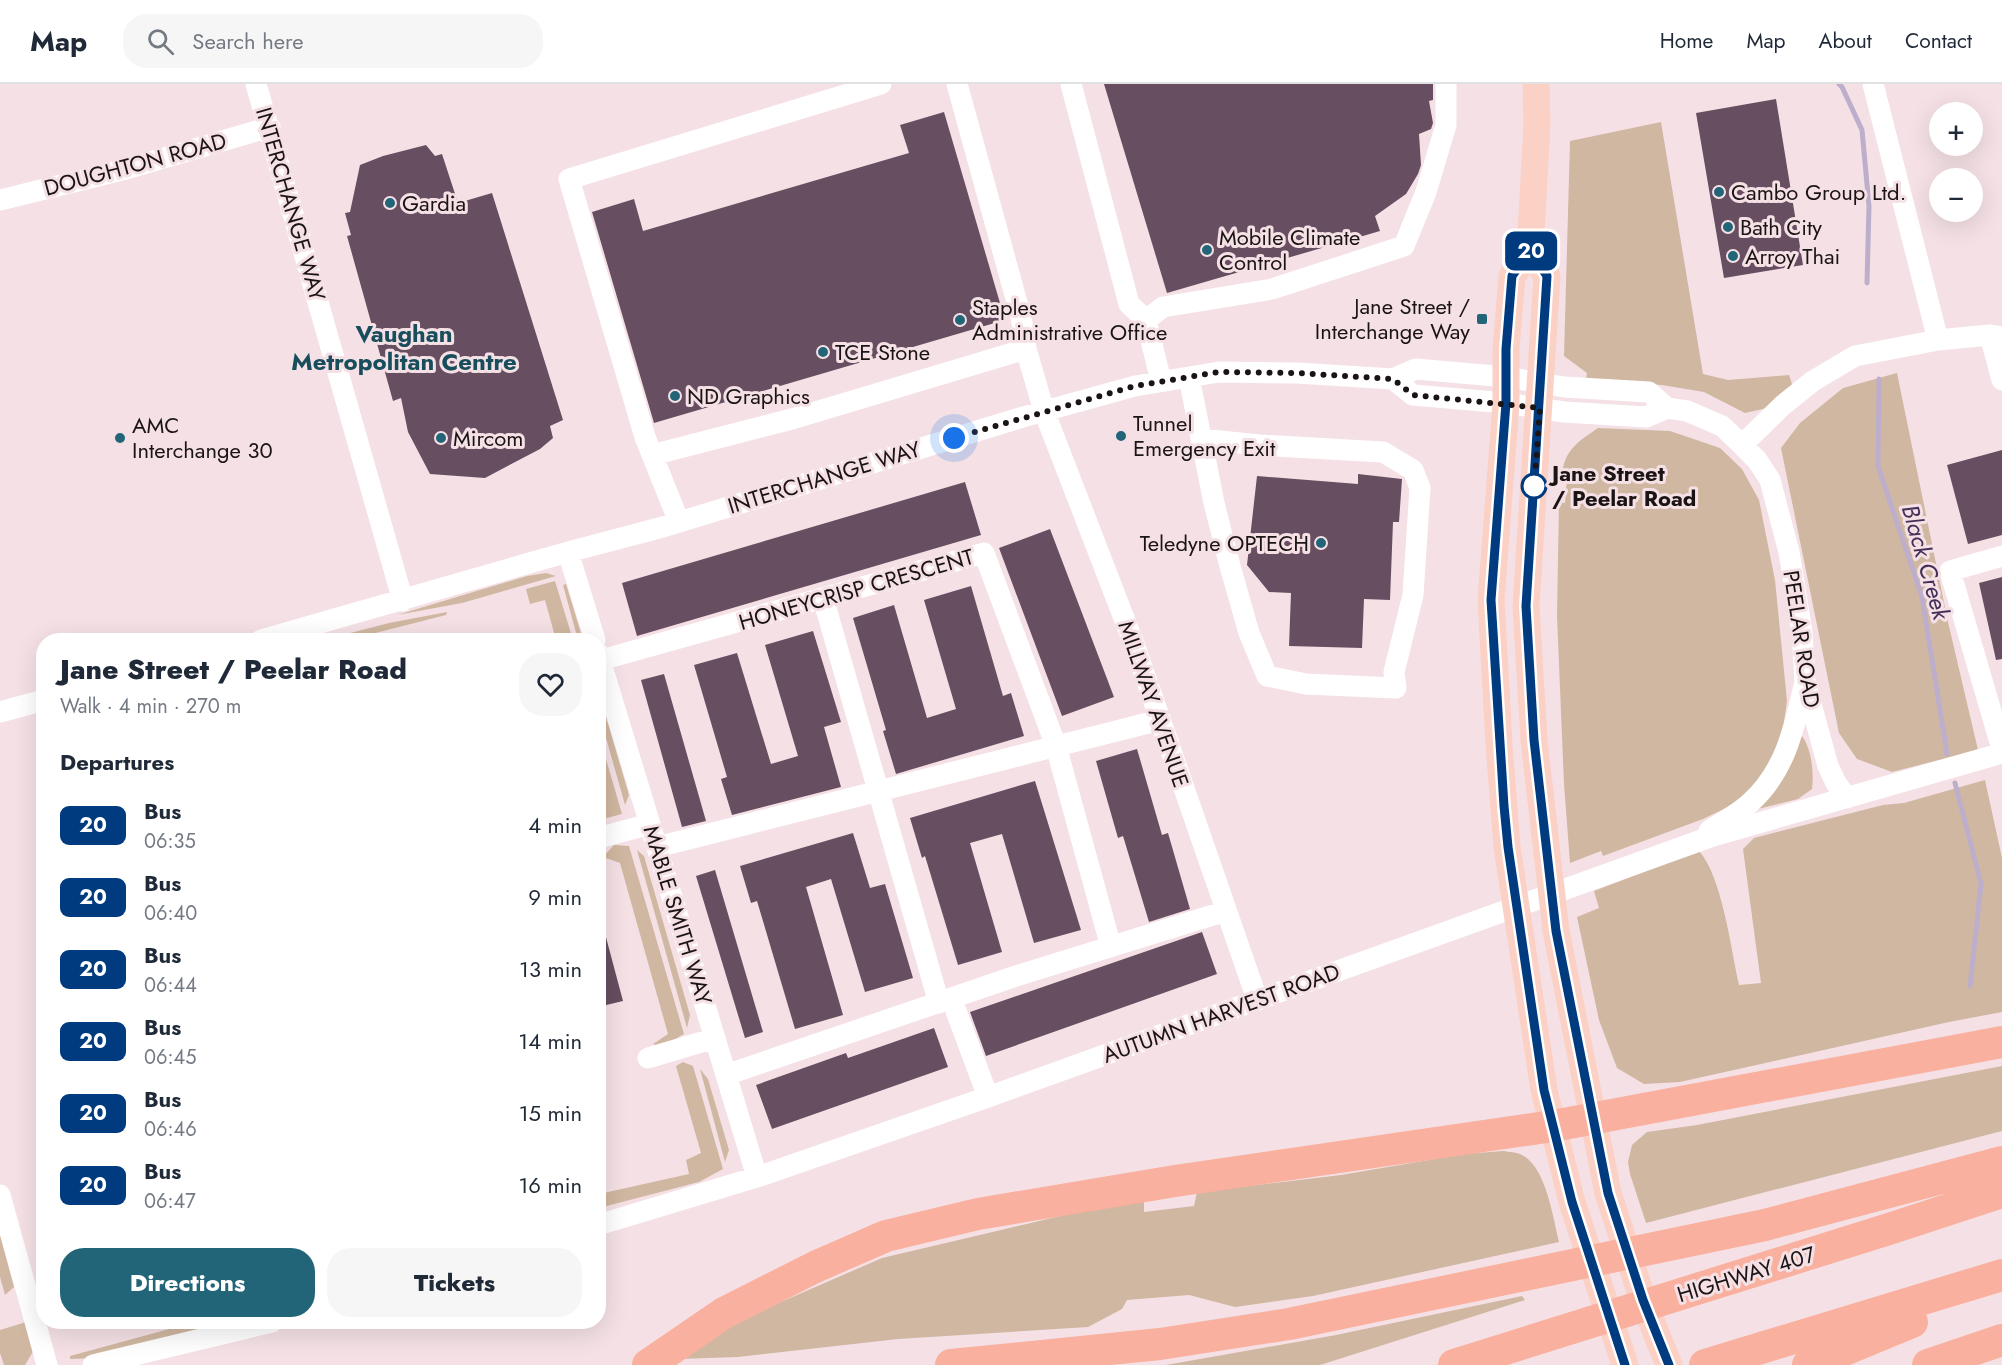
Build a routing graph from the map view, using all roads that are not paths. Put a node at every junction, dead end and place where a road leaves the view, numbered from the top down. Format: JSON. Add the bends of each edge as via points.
{"nodes":[{"id":1,"x":256,"y":84,"type":"edge"},
{"id":2,"x":881,"y":84,"type":"edge"},
{"id":3,"x":957,"y":84,"type":"edge"},
{"id":4,"x":1071,"y":84,"type":"edge"},
{"id":5,"x":1446,"y":84,"type":"edge"},
{"id":6,"x":1536,"y":84,"type":"edge"},
{"id":7,"x":1873,"y":84,"type":"edge"},
{"id":8,"x":270,"y":127,"type":"junction"},
{"id":9,"x":0,"y":200,"type":"edge"},
{"id":10,"x":1530,"y":251,"type":"junction"},
{"id":11,"x":1146,"y":320,"type":"junction"},
{"id":12,"x":1996,"y":336,"type":"edge"},
{"id":13,"x":1938,"y":340,"type":"junction"},
{"id":14,"x":1026,"y":349,"type":"junction"},
{"id":15,"x":1189,"y":377,"type":"junction"},
{"id":16,"x":2002,"y":380,"type":"edge"},
{"id":17,"x":1161,"y":381,"type":"junction"},
{"id":18,"x":1506,"y":390,"type":"junction"},
{"id":19,"x":1541,"y":395,"type":"junction"},
{"id":20,"x":1044,"y":411,"type":"junction"},
{"id":21,"x":1202,"y":439,"type":"junction"},
{"id":22,"x":1742,"y":445,"type":"junction"},
{"id":23,"x":652,"y":455,"type":"junction"},
{"id":24,"x":679,"y":522,"type":"junction"},
{"id":25,"x":568,"y":552,"type":"junction"},
{"id":26,"x":2002,"y":556,"type":"edge"},
{"id":27,"x":823,"y":598,"type":"junction"},
{"id":28,"x":403,"y":601,"type":"junction"},
{"id":29,"x":286,"y":633,"type":"edge"},
{"id":30,"x":593,"y":633,"type":"edge"},
{"id":31,"x":606,"y":649,"type":"edge"},
{"id":32,"x":606,"y":678,"type":"edge"},
{"id":33,"x":1805,"y":682,"type":"junction"},
{"id":34,"x":36,"y":702,"type":"edge"},
{"id":35,"x":0,"y":712,"type":"edge"},
{"id":36,"x":1160,"y":720,"type":"junction"},
{"id":37,"x":1056,"y":746,"type":"junction"},
{"id":38,"x":2002,"y":751,"type":"edge"},
{"id":39,"x":878,"y":791,"type":"junction"},
{"id":40,"x":1847,"y":798,"type":"junction"},
{"id":41,"x":650,"y":824,"type":"junction"},
{"id":42,"x":606,"y":836,"type":"edge"},
{"id":43,"x":657,"y":847,"type":"junction"},
{"id":44,"x":1684,"y":847,"type":"junction"},
{"id":45,"x":1226,"y":911,"type":"junction"},
{"id":46,"x":1111,"y":947,"type":"junction"},
{"id":47,"x":1257,"y":999,"type":"junction"},
{"id":48,"x":948,"y":1007,"type":"junction"},
{"id":49,"x":715,"y":1038,"type":"junction"},
{"id":50,"x":2002,"y":1042,"type":"edge"},
{"id":51,"x":648,"y":1058,"type":"dead end"},
{"id":52,"x":726,"y":1076,"type":"junction"},
{"id":53,"x":988,"y":1097,"type":"junction"},
{"id":54,"x":1592,"y":1119,"type":"junction"},
{"id":55,"x":1553,"y":1126,"type":"junction"},
{"id":56,"x":2002,"y":1162,"type":"edge"},
{"id":57,"x":757,"y":1177,"type":"junction"},
{"id":58,"x":2002,"y":1192,"type":"edge"},
{"id":59,"x":0,"y":1195,"type":"edge"},
{"id":60,"x":606,"y":1223,"type":"edge"},
{"id":61,"x":2002,"y":1275,"type":"edge"},
{"id":62,"x":2002,"y":1285,"type":"edge"},
{"id":63,"x":36,"y":1325,"type":"edge"},
{"id":64,"x":37,"y":1329,"type":"edge"},
{"id":65,"x":243,"y":1329,"type":"edge"},
{"id":66,"x":2002,"y":1340,"type":"edge"},
{"id":67,"x":47,"y":1365,"type":"edge"},
{"id":68,"x":93,"y":1365,"type":"edge"},
{"id":69,"x":648,"y":1365,"type":"edge"},
{"id":70,"x":951,"y":1365,"type":"edge"},
{"id":71,"x":1454,"y":1365,"type":"edge"},
{"id":72,"x":1625,"y":1365,"type":"edge"},
{"id":73,"x":1669,"y":1365,"type":"edge"},
{"id":74,"x":1705,"y":1365,"type":"edge"},
{"id":75,"x":1808,"y":1365,"type":"edge"},
{"id":76,"x":1928,"y":1365,"type":"edge"}],
"edges":[{"from":1,"to":8,"type":"street","name":"INTERCHANGE WAY"},
{"from":2,"to":23,"type":"street","via":[[568,179]]},
{"from":3,"to":14,"type":"street","name":"MILLWAY AVENUE","via":[[1021,317]]},
{"from":4,"to":11,"type":"street","via":[[1130,304]]},
{"from":5,"to":11,"type":"street","via":[[1446,124],[1426,192],[1404,246],[1272,289],[1163,307]]},
{"from":6,"to":10,"type":"main road","via":[[1538,124]]},
{"from":7,"to":13,"type":"street"},
{"from":8,"to":9,"type":"street","name":"DOUGHTON ROAD"},
{"from":8,"to":28,"type":"street","name":"INTERCHANGE WAY"},
{"from":10,"to":18,"type":"main road","via":[[1512,276]]},
{"from":10,"to":19,"type":"main road","via":[[1547,276]]},
{"from":11,"to":17,"type":"street"},
{"from":12,"to":13,"type":"street"},
{"from":12,"to":16,"type":"street"},
{"from":13,"to":22,"type":"street","via":[[1855,356],[1813,381]]},
{"from":14,"to":20,"type":"street","name":"MILLWAY AVENUE"},
{"from":14,"to":23,"type":"street"},
{"from":15,"to":17,"type":"street","name":"INTERCHANGE WAY"},
{"from":15,"to":18,"type":"street","name":"INTERCHANGE WAY","via":[[1219,372],[1393,379],[1413,395]]},
{"from":15,"to":21,"type":"street"},
{"from":17,"to":20,"type":"street","name":"INTERCHANGE WAY"},
{"from":18,"to":19,"type":"street","name":"PEELAR ROAD"},
{"from":18,"to":55,"type":"main road","via":[[1491,600],[1499,745],[1508,847],[1544,1090]]},
{"from":19,"to":22,"type":"street","name":"PEELAR ROAD","via":[[1564,412],[1646,417],[1667,408],[1687,411],[1722,426]]},
{"from":19,"to":54,"type":"main road","via":[[1526,606],[1534,740],[1556,931]]},
{"from":20,"to":24,"type":"street","name":"INTERCHANGE WAY"},
{"from":20,"to":36,"type":"street","name":"MILLWAY AVENUE"},
{"from":21,"to":21,"type":"street","via":[[1214,503],[1249,633],[1267,676],[1306,684],[1396,688],[1394,672],[1413,594],[1420,488],[1413,470],[1383,452]]},
{"from":22,"to":33,"type":"street","name":"PEELAR ROAD","via":[[1770,480],[1789,552],[1802,632]]},
{"from":23,"to":24,"type":"street"},
{"from":24,"to":25,"type":"street","name":"INTERCHANGE WAY"},
{"from":25,"to":28,"type":"street","name":"INTERCHANGE WAY"},
{"from":25,"to":30,"type":"street","name":"MABLE SMITH WAY"},
{"from":26,"to":38,"type":"street","via":[[1950,571]]},
{"from":27,"to":31,"type":"street","name":"HONEYCRISP CRESCENT"},
{"from":27,"to":37,"type":"street","name":"HONEYCRISP CRESCENT","via":[[984,553]]},
{"from":27,"to":39,"type":"street"},
{"from":28,"to":29,"type":"street","name":"INTERCHANGE WAY"},
{"from":32,"to":41,"type":"street","name":"MABLE SMITH WAY"},
{"from":33,"to":40,"type":"street","name":"PEELAR ROAD","via":[[1828,766]]},
{"from":33,"to":44,"type":"street","via":[[1785,755],[1771,779],[1751,803]]},
{"from":34,"to":35,"type":"street"},
{"from":36,"to":37,"type":"street"},
{"from":36,"to":45,"type":"street","name":"MILLWAY AVENUE"},
{"from":37,"to":39,"type":"street"},
{"from":37,"to":46,"type":"street"},
{"from":38,"to":40,"type":"street"},
{"from":39,"to":43,"type":"street"},
{"from":39,"to":48,"type":"street"},
{"from":40,"to":44,"type":"street"},
{"from":41,"to":42,"type":"street"},
{"from":41,"to":43,"type":"street","name":"MABLE SMITH WAY"},
{"from":43,"to":49,"type":"street","name":"MABLE SMITH WAY"},
{"from":44,"to":47,"type":"street","name":"AUTUMN HARVEST ROAD"},
{"from":45,"to":46,"type":"street"},
{"from":45,"to":47,"type":"street","name":"MILLWAY AVENUE"},
{"from":46,"to":48,"type":"street"},
{"from":47,"to":53,"type":"street","name":"AUTUMN HARVEST ROAD"},
{"from":48,"to":52,"type":"street"},
{"from":48,"to":53,"type":"street"},
{"from":49,"to":51,"type":"street"},
{"from":49,"to":52,"type":"street","name":"MABLE SMITH WAY"},
{"from":50,"to":54,"type":"highway"},
{"from":52,"to":57,"type":"street","name":"MABLE SMITH WAY"},
{"from":53,"to":57,"type":"street","name":"AUTUMN HARVEST ROAD"},
{"from":54,"to":55,"type":"highway"},
{"from":54,"to":73,"type":"main road","via":[[1608,1193]]},
{"from":55,"to":69,"type":"highway","via":[[1175,1181],[978,1214],[886,1236],[724,1312]]},
{"from":55,"to":72,"type":"main road","via":[[1572,1202]]},
{"from":56,"to":70,"type":"highway","via":[[1765,1225],[1289,1324],[1161,1344]]},
{"from":57,"to":60,"type":"street","name":"AUTUMN HARVEST ROAD"},
{"from":58,"to":71,"type":"highway","name":"HIGHWAY 407"},
{"from":59,"to":63,"type":"street"},
{"from":61,"to":74,"type":"highway"},
{"from":62,"to":75,"type":"highway"},
{"from":64,"to":67,"type":"street"},
{"from":65,"to":68,"type":"street"},
{"from":66,"to":76,"type":"highway"}]}
